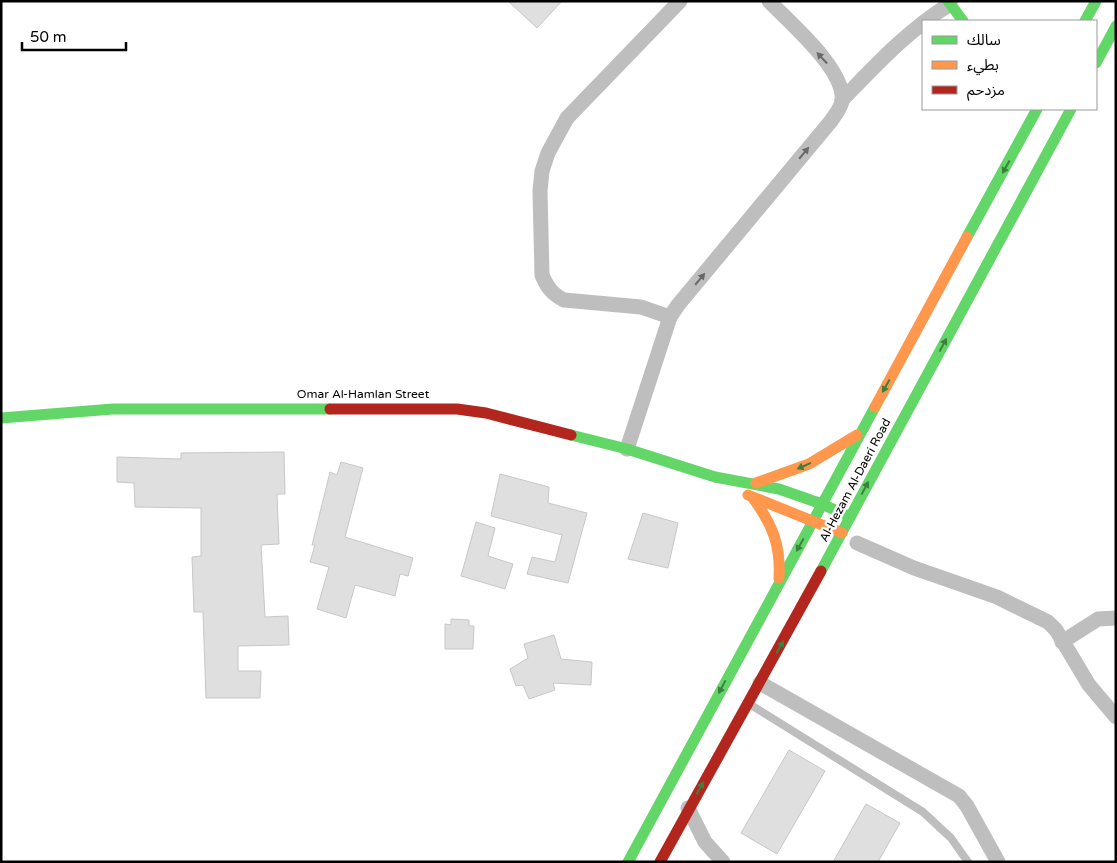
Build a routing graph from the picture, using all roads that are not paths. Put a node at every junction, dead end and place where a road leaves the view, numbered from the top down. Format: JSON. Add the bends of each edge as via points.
{"nodes":[{"id":1,"x":680,"y":1,"type":"edge"},
{"id":2,"x":769,"y":1,"type":"edge"},
{"id":3,"x":1096,"y":1,"type":"edge"},
{"id":4,"x":949,"y":3,"type":"edge"},
{"id":5,"x":924,"y":20,"type":"edge"},
{"id":6,"x":962,"y":20,"type":"edge"},
{"id":7,"x":1086,"y":20,"type":"edge"},
{"id":8,"x":922,"y":22,"type":"edge"},
{"id":9,"x":1116,"y":26,"type":"edge"},
{"id":10,"x":1097,"y":61,"type":"edge"},
{"id":11,"x":842,"y":100,"type":"junction"},
{"id":12,"x":1037,"y":110,"type":"edge"},
{"id":13,"x":1070,"y":110,"type":"edge"},
{"id":14,"x":1021,"y":114,"type":"dead end"},
{"id":15,"x":1019,"y":142,"type":"junction"},
{"id":16,"x":670,"y":317,"type":"junction"},
{"id":17,"x":1,"y":418,"type":"edge"},
{"id":18,"x":861,"y":432,"type":"junction"},
{"id":19,"x":627,"y":450,"type":"junction"},
{"id":20,"x":715,"y":477,"type":"junction"},
{"id":21,"x":756,"y":483,"type":"junction"},
{"id":22,"x":753,"y":498,"type":"junction"},
{"id":23,"x":822,"y":504,"type":"junction"},
{"id":24,"x":850,"y":517,"type":"junction"},
{"id":25,"x":813,"y":521,"type":"junction"},
{"id":26,"x":842,"y":534,"type":"junction"},
{"id":27,"x":857,"y":543,"type":"dead end"},
{"id":28,"x":778,"y":584,"type":"junction"},
{"id":29,"x":1116,"y":618,"type":"edge"},
{"id":30,"x":1062,"y":642,"type":"junction"},
{"id":31,"x":760,"y":683,"type":"junction"},
{"id":32,"x":748,"y":704,"type":"junction"},
{"id":33,"x":1116,"y":717,"type":"edge"},
{"id":34,"x":688,"y":808,"type":"junction"},
{"id":35,"x":628,"y":862,"type":"edge"},
{"id":36,"x":660,"y":862,"type":"edge"},
{"id":37,"x":723,"y":862,"type":"edge"},
{"id":38,"x":968,"y":862,"type":"edge"},
{"id":39,"x":998,"y":862,"type":"edge"}],
"edges":[{"from":1,"to":16,"type":"street","via":[[567,118],[548,153],[540,191],[542,275],[554,295],[564,300],[641,307]]},
{"from":11,"to":2,"type":"street","one_way":true,"via":[[840,86],[829,66]]},
{"from":3,"to":7,"type":"main road"},
{"from":4,"to":5,"type":"street"},
{"from":4,"to":6,"type":"main road"},
{"from":8,"to":11,"type":"street"},
{"from":9,"to":10,"type":"main road"},
{"from":16,"to":11,"type":"street","one_way":true,"via":[[831,121]]},
{"from":12,"to":15,"type":"main road","name":"Al-Hezam Al-Daeri Road"},
{"from":24,"to":13,"type":"main road","name":"Al-Hezam Al-Daeri Road","one_way":true},
{"from":14,"to":15,"type":"main road"},
{"from":15,"to":18,"type":"main road","name":"Al-Hezam Al-Daeri Road","one_way":true},
{"from":16,"to":19,"type":"street"},
{"from":17,"to":19,"type":"main road","name":"Omar Al-Hamlan Street","via":[[113,409],[428,408],[486,413]]},
{"from":18,"to":21,"type":"main road","one_way":true,"via":[[805,467]]},
{"from":18,"to":23,"type":"main road","name":"Al-Hezam Al-Daeri Road"},
{"from":19,"to":20,"type":"main road","name":"Omar Al-Hamlan Street"},
{"from":20,"to":21,"type":"main road","name":"Omar Al-Hamlan Street"},
{"from":20,"to":22,"type":"main road","name":"Omar Al-Hamlan Street"},
{"from":21,"to":23,"type":"main road","name":"Omar Al-Hamlan Street"},
{"from":22,"to":25,"type":"main road","name":"Omar Al-Hamlan Street"},
{"from":22,"to":28,"type":"main road","via":[[778,537],[781,556]]},
{"from":23,"to":24,"type":"main road","name":"Omar Al-Hamlan Street"},
{"from":23,"to":25,"type":"main road","name":"Al-Hezam Al-Daeri Road"},
{"from":24,"to":26,"type":"main road","name":"Al-Hezam Al-Daeri Road"},
{"from":25,"to":26,"type":"main road","name":"Omar Al-Hamlan Street"},
{"from":25,"to":28,"type":"main road","name":"Al-Hezam Al-Daeri Road","one_way":true},
{"from":31,"to":26,"type":"main road","name":"Al-Hezam Al-Daeri Road","one_way":true},
{"from":27,"to":30,"type":"street","via":[[914,568],[997,597],[1048,622]]},
{"from":28,"to":35,"type":"main road","name":"Al-Hezam Al-Daeri Road","one_way":true},
{"from":29,"to":30,"type":"street","via":[[1098,619]]},
{"from":30,"to":33,"type":"street","via":[[1089,685]]},
{"from":31,"to":32,"type":"main road","name":"Al-Hezam Al-Daeri Road"},
{"from":31,"to":39,"type":"street","via":[[959,796]]},
{"from":34,"to":32,"type":"main road","name":"Al-Hezam Al-Daeri Road","one_way":true},
{"from":32,"to":38,"type":"lane","via":[[923,812],[951,838]]},
{"from":34,"to":36,"type":"main road","name":"Al-Hezam Al-Daeri Road"},
{"from":34,"to":37,"type":"street","via":[[705,842]]}]}
